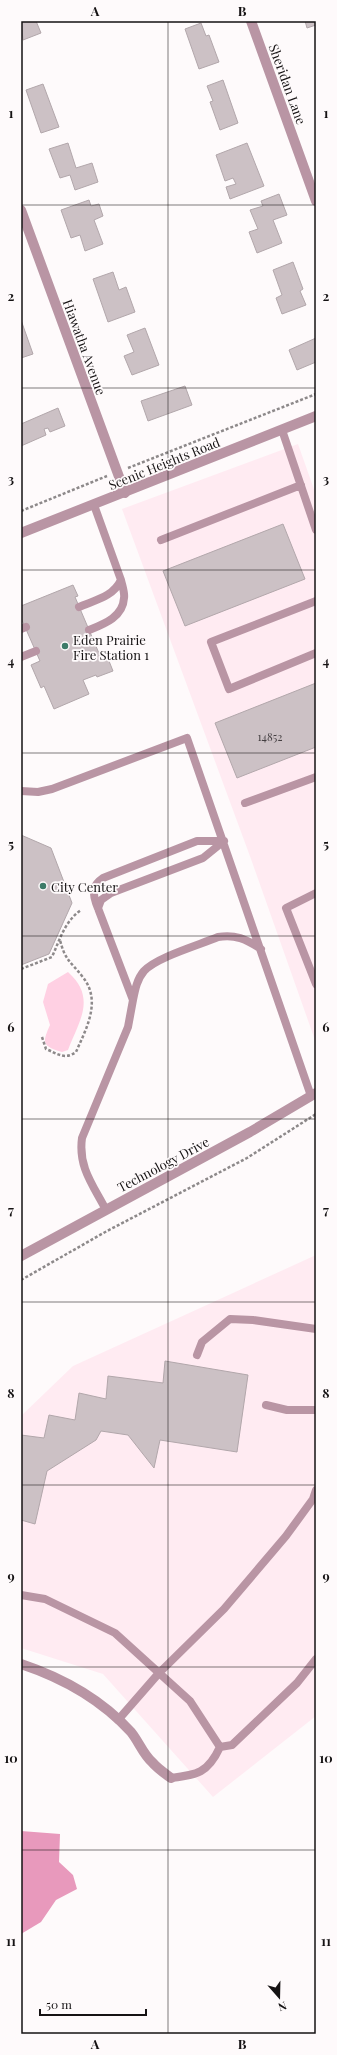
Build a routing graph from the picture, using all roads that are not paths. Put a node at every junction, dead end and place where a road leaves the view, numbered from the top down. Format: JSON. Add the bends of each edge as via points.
{"nodes":[{"id":1,"x":251,"y":21,"type":"edge"},
{"id":2,"x":316,"y":201,"type":"edge"},
{"id":3,"x":21,"y":210,"type":"edge"},
{"id":4,"x":316,"y":416,"type":"edge"},
{"id":5,"x":282,"y":430,"type":"junction"},
{"id":6,"x":301,"y":485,"type":"junction"},
{"id":7,"x":125,"y":493,"type":"junction"},
{"id":8,"x":94,"y":505,"type":"junction"},
{"id":9,"x":316,"y":530,"type":"edge"},
{"id":10,"x":21,"y":533,"type":"edge"},
{"id":11,"x":161,"y":540,"type":"dead end"},
{"id":12,"x":120,"y":580,"type":"junction"},
{"id":13,"x":316,"y":601,"type":"edge"},
{"id":14,"x":80,"y":607,"type":"dead end"},
{"id":15,"x":89,"y":630,"type":"dead end"},
{"id":16,"x":36,"y":651,"type":"dead end"},
{"id":17,"x":316,"y":653,"type":"edge"},
{"id":18,"x":21,"y":656,"type":"edge"},
{"id":19,"x":316,"y":777,"type":"edge"},
{"id":20,"x":21,"y":791,"type":"edge"},
{"id":21,"x":245,"y":803,"type":"dead end"},
{"id":22,"x":224,"y":841,"type":"junction"},
{"id":23,"x":316,"y":892,"type":"edge"},
{"id":24,"x":98,"y":908,"type":"junction"},
{"id":25,"x":261,"y":949,"type":"junction"},
{"id":26,"x":316,"y":984,"type":"edge"},
{"id":27,"x":133,"y":1000,"type":"junction"},
{"id":28,"x":314,"y":1095,"type":"edge"},
{"id":29,"x":106,"y":1210,"type":"junction"},
{"id":30,"x":21,"y":1256,"type":"edge"},
{"id":31,"x":316,"y":1329,"type":"edge"},
{"id":32,"x":197,"y":1355,"type":"dead end"},
{"id":33,"x":266,"y":1405,"type":"dead end"},
{"id":34,"x":316,"y":1410,"type":"edge"},
{"id":35,"x":316,"y":1490,"type":"edge"},
{"id":36,"x":21,"y":1595,"type":"edge"},
{"id":37,"x":316,"y":1659,"type":"edge"},
{"id":38,"x":21,"y":1664,"type":"edge"},
{"id":39,"x":159,"y":1672,"type":"junction"},
{"id":40,"x":118,"y":1720,"type":"junction"},
{"id":41,"x":220,"y":1747,"type":"junction"},
{"id":42,"x":171,"y":1778,"type":"joint"}],
"edges":[{"from":1,"to":2,"type":"street","name":"Sheridan Lane"},
{"from":3,"to":7,"type":"street","name":"Hiawatha Avenue"},
{"from":4,"to":5,"type":"street","name":"Scenic Heights Road"},
{"from":5,"to":6,"type":"lane"},
{"from":5,"to":7,"type":"street","name":"Scenic Heights Road"},
{"from":6,"to":9,"type":"lane"},
{"from":6,"to":11,"type":"lane"},
{"from":7,"to":8,"type":"street","name":"Scenic Heights Road"},
{"from":8,"to":10,"type":"street","name":"Scenic Heights Road"},
{"from":8,"to":12,"type":"lane"},
{"from":12,"to":14,"type":"lane","via":[[117,588],[106,596]]},
{"from":12,"to":15,"type":"lane","via":[[124,598],[120,611],[106,623]]},
{"from":13,"to":17,"type":"lane","via":[[211,642],[229,689]]},
{"from":16,"to":18,"type":"lane"},
{"from":19,"to":21,"type":"lane"},
{"from":20,"to":22,"type":"lane","via":[[38,792],[52,789],[187,738]]},
{"from":22,"to":24,"type":"lane","via":[[203,858],[105,896]]},
{"from":22,"to":24,"type":"lane","via":[[196,841],[103,878],[93,889]]},
{"from":22,"to":25,"type":"lane"},
{"from":23,"to":26,"type":"lane","via":[[286,908]]},
{"from":24,"to":27,"type":"lane"},
{"from":25,"to":27,"type":"lane","via":[[240,937],[218,937],[153,964],[138,980]]},
{"from":25,"to":28,"type":"lane"},
{"from":27,"to":29,"type":"lane","via":[[128,1026],[82,1138],[80,1152],[87,1174]]},
{"from":28,"to":29,"type":"street","name":"Technology Drive"},
{"from":29,"to":30,"type":"street","name":"Technology Drive"},
{"from":31,"to":32,"type":"lane","via":[[230,1319],[202,1342]]},
{"from":33,"to":34,"type":"lane","via":[[287,1410]]},
{"from":35,"to":39,"type":"lane","via":[[313,1499],[286,1536],[224,1609]]},
{"from":36,"to":39,"type":"lane","via":[[45,1599],[115,1633]]},
{"from":37,"to":41,"type":"lane","via":[[297,1683],[232,1745]]},
{"from":38,"to":40,"type":"street","via":[[46,1672],[78,1688]]},
{"from":39,"to":40,"type":"lane"},
{"from":39,"to":41,"type":"lane","via":[[190,1701]]},
{"from":40,"to":42,"type":"street","via":[[131,1733],[151,1762]]},
{"from":41,"to":42,"type":"lane","via":[[207,1769],[192,1776]]}]}
